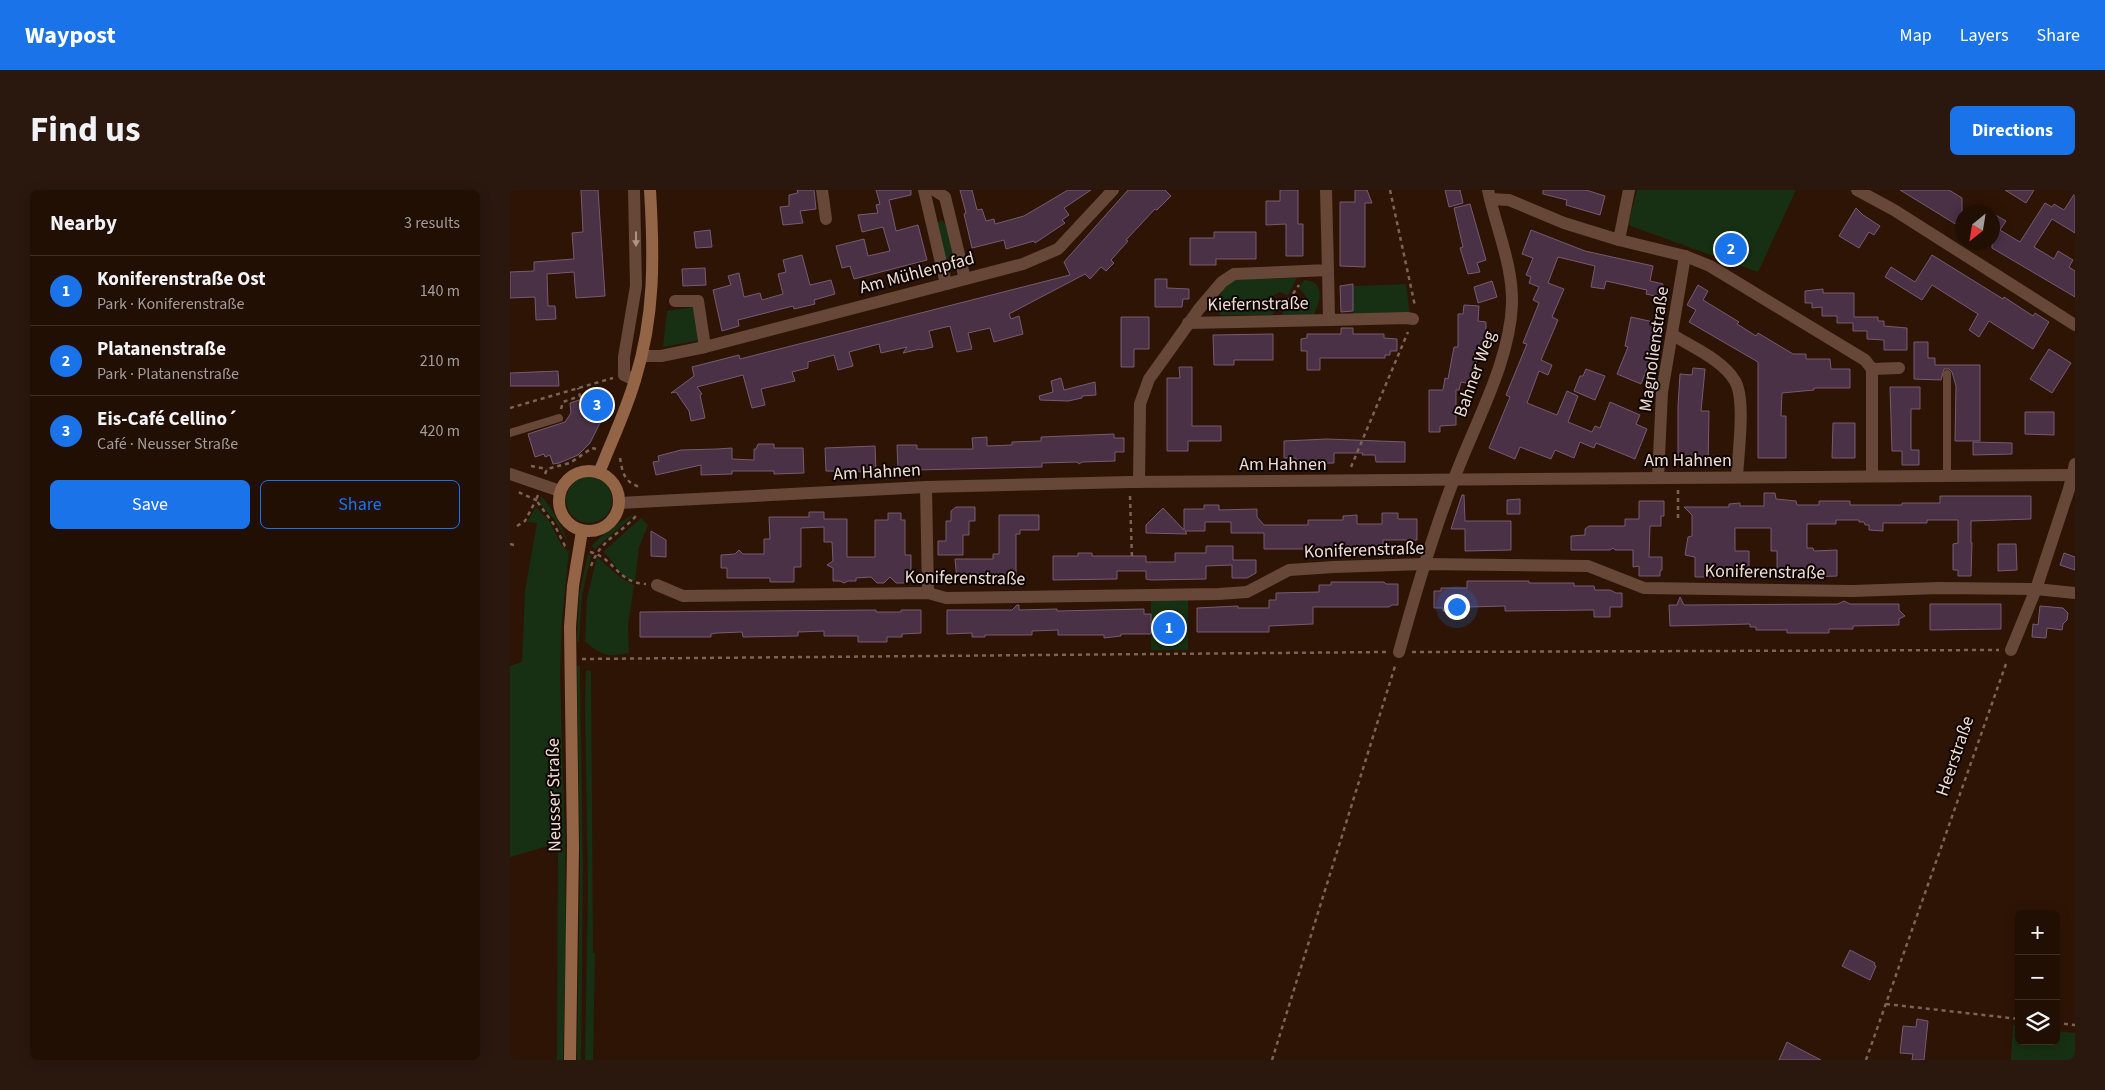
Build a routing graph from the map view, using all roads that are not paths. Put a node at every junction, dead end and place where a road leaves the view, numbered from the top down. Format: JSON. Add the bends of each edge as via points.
{"nodes":[{"id":1,"x":634,"y":190,"type":"edge"},
{"id":2,"x":650,"y":190,"type":"edge"},
{"id":3,"x":822,"y":190,"type":"edge"},
{"id":4,"x":924,"y":190,"type":"edge"},
{"id":5,"x":934,"y":190,"type":"edge"},
{"id":6,"x":1113,"y":190,"type":"edge"},
{"id":7,"x":1326,"y":190,"type":"edge"},
{"id":8,"x":1629,"y":190,"type":"edge"},
{"id":9,"x":1857,"y":190,"type":"edge"},
{"id":10,"x":1489,"y":194,"type":"edge"},
{"id":11,"x":950,"y":215,"type":"junction"},
{"id":12,"x":826,"y":219,"type":"dead end"},
{"id":13,"x":931,"y":219,"type":"junction"},
{"id":14,"x":1619,"y":240,"type":"junction"},
{"id":15,"x":1685,"y":256,"type":"junction"},
{"id":16,"x":1328,"y":270,"type":"junction"},
{"id":17,"x":966,"y":279,"type":"junction"},
{"id":18,"x":946,"y":284,"type":"junction"},
{"id":19,"x":675,"y":301,"type":"dead end"},
{"id":20,"x":1413,"y":319,"type":"road end"},
{"id":21,"x":1329,"y":320,"type":"junction"},
{"id":22,"x":1188,"y":323,"type":"junction"},
{"id":23,"x":2075,"y":325,"type":"edge"},
{"id":24,"x":1673,"y":335,"type":"junction"},
{"id":25,"x":705,"y":347,"type":"junction"},
{"id":26,"x":642,"y":356,"type":"junction"},
{"id":27,"x":1899,"y":368,"type":"dead end"},
{"id":28,"x":1872,"y":369,"type":"junction"},
{"id":29,"x":1948,"y":374,"type":"dead end"},
{"id":30,"x":630,"y":378,"type":"junction"},
{"id":31,"x":559,"y":418,"type":"road end"},
{"id":32,"x":510,"y":434,"type":"edge"},
{"id":33,"x":2074,"y":471,"type":"edge"},
{"id":34,"x":599,"y":473,"type":"junction"},
{"id":35,"x":510,"y":474,"type":"edge"},
{"id":36,"x":1947,"y":475,"type":"junction"},
{"id":37,"x":1872,"y":476,"type":"junction"},
{"id":38,"x":1737,"y":477,"type":"junction"},
{"id":39,"x":1658,"y":478,"type":"junction"},
{"id":40,"x":1453,"y":480,"type":"junction"},
{"id":41,"x":1134,"y":482,"type":"junction"},
{"id":42,"x":926,"y":487,"type":"junction"},
{"id":43,"x":560,"y":491,"type":"junction"},
{"id":44,"x":619,"y":503,"type":"junction"},
{"id":45,"x":582,"y":531,"type":"junction"},
{"id":46,"x":1424,"y":564,"type":"junction"},
{"id":47,"x":657,"y":585,"type":"road end"},
{"id":48,"x":2036,"y":589,"type":"junction"},
{"id":49,"x":928,"y":593,"type":"junction"},
{"id":50,"x":2075,"y":593,"type":"edge"},
{"id":51,"x":2011,"y":650,"type":"road end"},
{"id":52,"x":1399,"y":652,"type":"road end"},
{"id":53,"x":570,"y":1060,"type":"edge"}],
"edges":[{"from":1,"to":30,"type":"street","one_way":true,"via":[[636,286],[624,357]]},
{"from":2,"to":26,"type":"main road","via":[[653,289]]},
{"from":3,"to":12,"type":"street"},
{"from":4,"to":13,"type":"street"},
{"from":5,"to":11,"type":"street","via":[[945,197]]},
{"from":6,"to":17,"type":"street","name":"Am Mühlenpfad","via":[[1058,249],[1023,264]]},
{"from":7,"to":16,"type":"street","name":"Kiefernstraße"},
{"from":8,"to":14,"type":"street"},
{"from":9,"to":23,"type":"street"},
{"from":10,"to":14,"type":"street"},
{"from":10,"to":40,"type":"street","name":"Bahner Weg","via":[[1510,272],[1510,328],[1503,356]]},
{"from":11,"to":13,"type":"street"},
{"from":11,"to":17,"type":"street"},
{"from":13,"to":18,"type":"street"},
{"from":14,"to":15,"type":"street"},
{"from":15,"to":24,"type":"street","name":"Magnolienstraße"},
{"from":15,"to":28,"type":"street","via":[[1718,271],[1865,360]]},
{"from":16,"to":21,"type":"street","name":"Kiefernstraße"},
{"from":16,"to":22,"type":"street","name":"Kiefernstraße","via":[[1234,274],[1222,282]]},
{"from":17,"to":18,"type":"street","name":"Am Mühlenpfad"},
{"from":18,"to":25,"type":"street","name":"Am Mühlenpfad"},
{"from":19,"to":25,"type":"street","via":[[698,301]]},
{"from":20,"to":21,"type":"street","name":"Kiefernstraße"},
{"from":21,"to":22,"type":"street","name":"Kiefernstraße"},
{"from":22,"to":41,"type":"street","name":"Kiefernstraße","via":[[1149,379],[1140,404]]},
{"from":24,"to":38,"type":"street","via":[[1720,365],[1735,381],[1741,399]]},
{"from":24,"to":39,"type":"street","name":"Magnolienstraße","via":[[1662,392]]},
{"from":25,"to":26,"type":"street","name":"Am Mühlenpfad","via":[[660,356]]},
{"from":26,"to":30,"type":"main road"},
{"from":27,"to":28,"type":"street"},
{"from":28,"to":37,"type":"street"},
{"from":29,"to":36,"type":"lane"},
{"from":30,"to":34,"type":"main road"},
{"from":31,"to":32,"type":"lane"},
{"from":33,"to":36,"type":"street","name":"Am Hahnen"},
{"from":33,"to":48,"type":"street"},
{"from":34,"to":43,"type":"main road","via":[[587,471],[576,474]]},
{"from":34,"to":44,"type":"main road","via":[[609,478],[615,487]]},
{"from":35,"to":43,"type":"street"},
{"from":36,"to":37,"type":"street","name":"Am Hahnen"},
{"from":37,"to":38,"type":"street","name":"Am Hahnen"},
{"from":38,"to":39,"type":"street","name":"Am Hahnen"},
{"from":39,"to":40,"type":"street","name":"Am Hahnen"},
{"from":40,"to":41,"type":"street","name":"Am Hahnen"},
{"from":40,"to":46,"type":"street","name":"Bahner Weg"},
{"from":41,"to":42,"type":"street","name":"Am Hahnen"},
{"from":42,"to":44,"type":"street","name":"Am Hahnen"},
{"from":42,"to":49,"type":"street"},
{"from":43,"to":45,"type":"main road","via":[[558,504],[562,516],[571,526]]},
{"from":44,"to":45,"type":"main road","via":[[613,519],[604,527]]},
{"from":45,"to":53,"type":"main road","name":"Neusser Straße","via":[[570,627],[573,847]]},
{"from":46,"to":48,"type":"street","name":"Koniferenstraße","via":[[1588,566],[1644,588]]},
{"from":46,"to":49,"type":"street","name":"Koniferenstraße","via":[[1289,570],[1247,592],[1219,594],[946,598]]},
{"from":46,"to":52,"type":"street","name":"Bahner Weg"},
{"from":47,"to":49,"type":"street","name":"Koniferenstraße","via":[[683,596]]},
{"from":48,"to":50,"type":"street","name":"Koniferenstraße"},
{"from":48,"to":51,"type":"street"}]}
